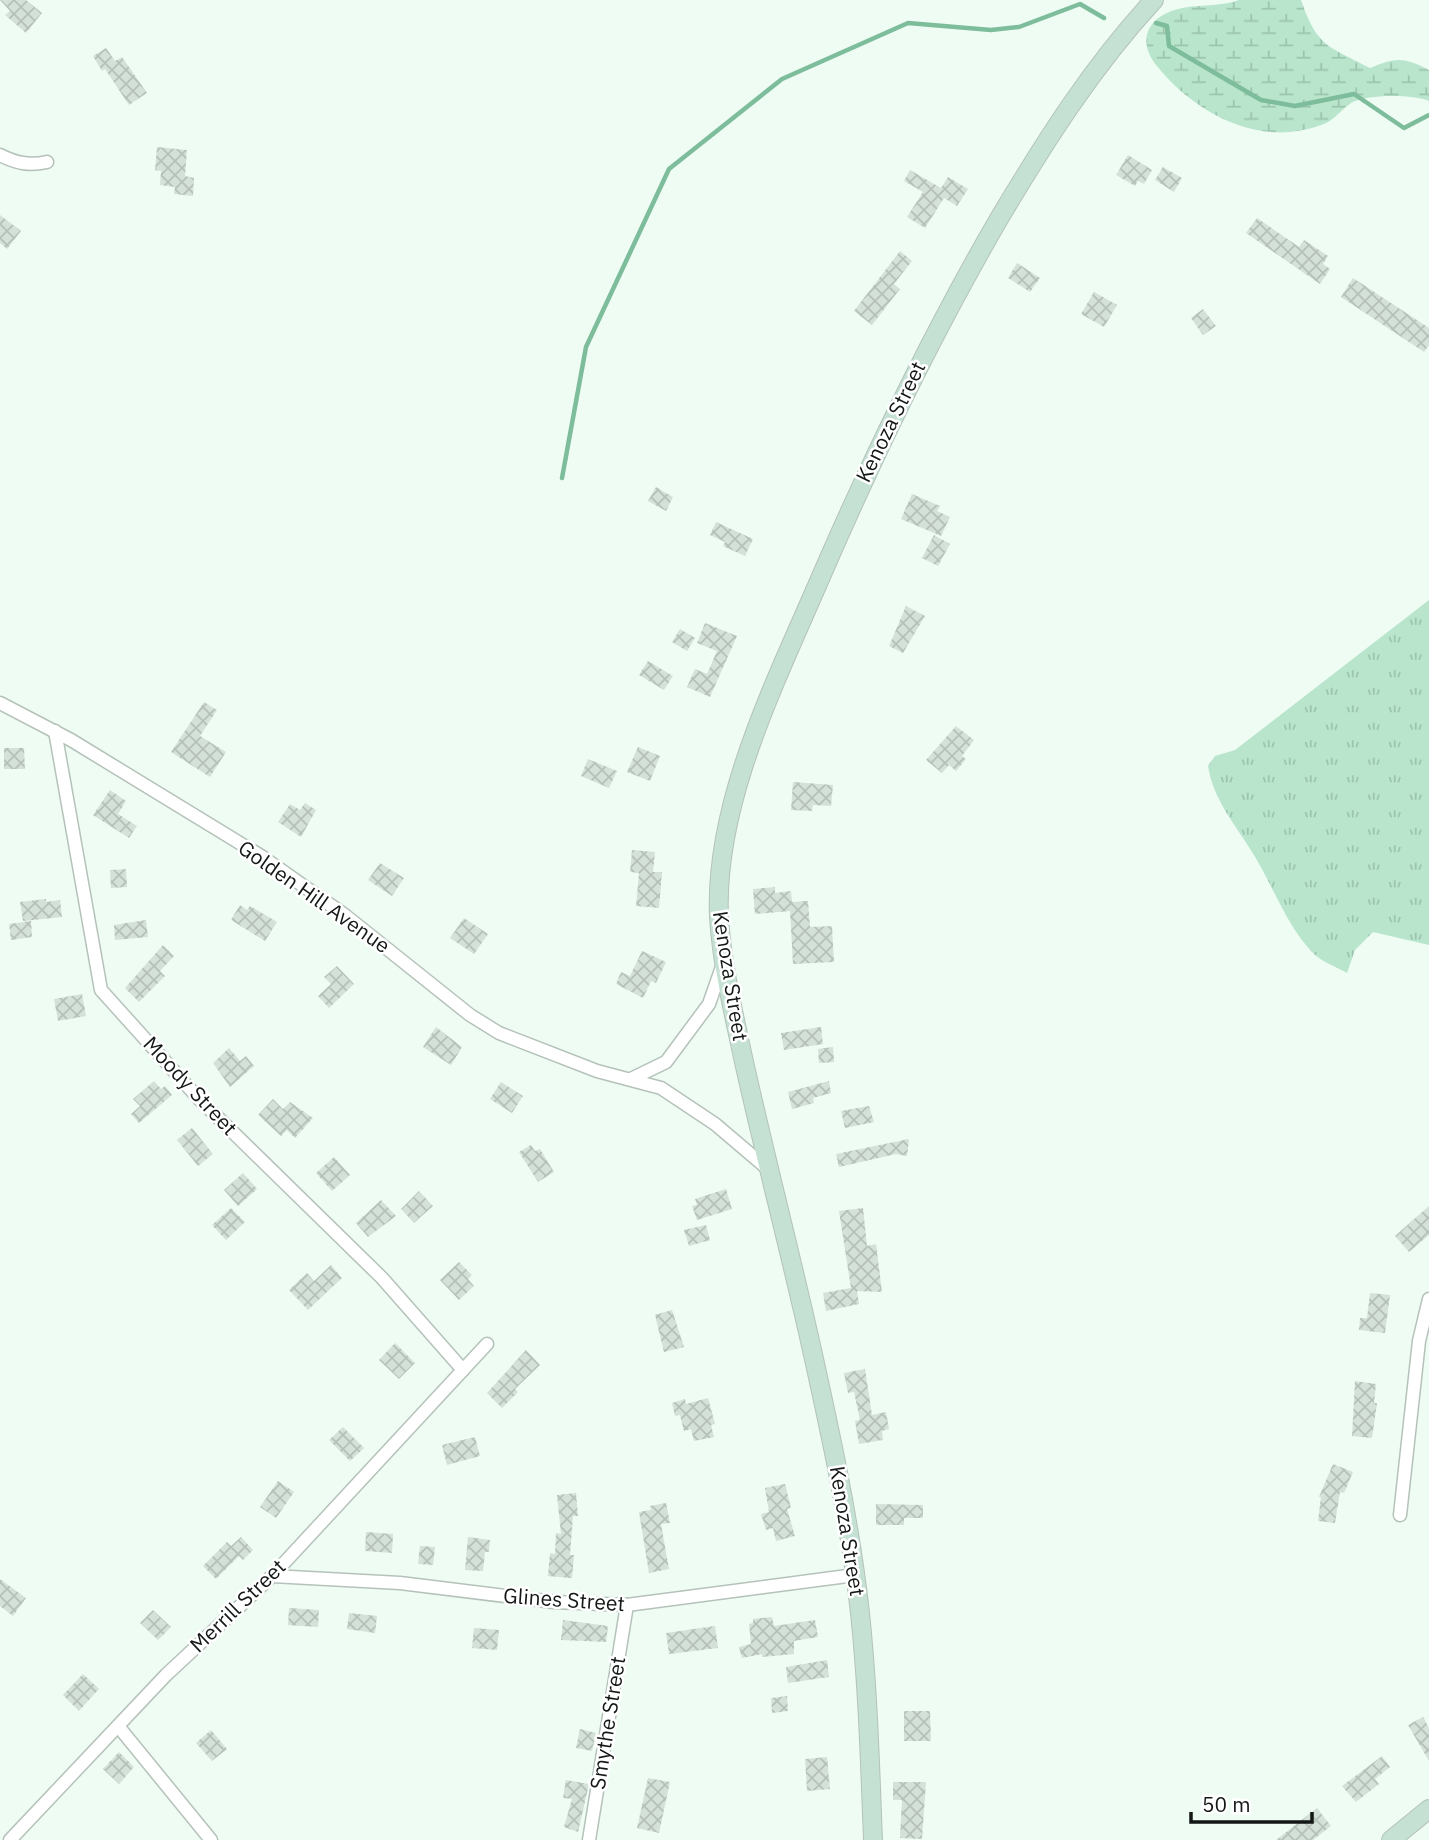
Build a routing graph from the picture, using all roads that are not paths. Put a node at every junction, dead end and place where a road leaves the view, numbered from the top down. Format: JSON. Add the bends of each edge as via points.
{"nodes":[{"id":1,"x":1154,"y":0,"type":"edge"},
{"id":2,"x":0,"y":155,"type":"edge"},
{"id":3,"x":47,"y":162,"type":"dead end"},
{"id":4,"x":0,"y":703,"type":"edge"},
{"id":5,"x":55,"y":731,"type":"junction"},
{"id":6,"x":724,"y":959,"type":"junction"},
{"id":7,"x":631,"y":1079,"type":"junction"},
{"id":8,"x":769,"y":1170,"type":"junction"},
{"id":9,"x":1429,"y":1298,"type":"edge"},
{"id":10,"x":487,"y":1344,"type":"dead end"},
{"id":11,"x":463,"y":1370,"type":"junction"},
{"id":12,"x":1400,"y":1515,"type":"dead end"},
{"id":13,"x":855,"y":1575,"type":"junction"},
{"id":14,"x":272,"y":1576,"type":"junction"},
{"id":15,"x":627,"y":1605,"type":"junction"},
{"id":16,"x":118,"y":1726,"type":"junction"},
{"id":17,"x":1429,"y":1809,"type":"edge"},
{"id":18,"x":10,"y":1840,"type":"edge"},
{"id":19,"x":211,"y":1840,"type":"edge"},
{"id":20,"x":589,"y":1840,"type":"edge"},
{"id":21,"x":873,"y":1840,"type":"edge"},
{"id":22,"x":1391,"y":1840,"type":"edge"}],
"edges":[{"from":1,"to":6,"type":"street","name":"Kenoza Street","via":[[1090,75],[1035,158],[880,440],[734,792],[721,867],[719,919]]},
{"from":2,"to":3,"type":"street","via":[[17,163]]},
{"from":4,"to":5,"type":"street","name":"Golden Hill Avenue"},
{"from":5,"to":7,"type":"street","name":"Golden Hill Avenue","via":[[309,888],[499,1033],[597,1071]]},
{"from":5,"to":11,"type":"street","name":"Moody Street","via":[[101,990],[210,1110],[382,1278]]},
{"from":6,"to":7,"type":"street","via":[[709,1004],[666,1062]]},
{"from":6,"to":8,"type":"street","name":"Kenoza Street"},
{"from":7,"to":8,"type":"street","name":"Golden Hill Avenue","via":[[674,1095]]},
{"from":8,"to":13,"type":"street","name":"Kenoza Street","via":[[830,1435]]},
{"from":9,"to":12,"type":"street","via":[[1419,1341]]},
{"from":10,"to":11,"type":"street","name":"Merrill Street"},
{"from":11,"to":14,"type":"street","name":"Merrill Street"},
{"from":13,"to":15,"type":"street","name":"Glines Street"},
{"from":13,"to":21,"type":"street","name":"Kenoza Street","via":[[865,1670]]},
{"from":14,"to":15,"type":"street","name":"Glines Street"},
{"from":14,"to":16,"type":"street","name":"Merrill Street"},
{"from":15,"to":20,"type":"street","name":"Smythe Street"},
{"from":16,"to":18,"type":"street","name":"Merrill Street"},
{"from":16,"to":19,"type":"street"},
{"from":17,"to":22,"type":"street"}]}
